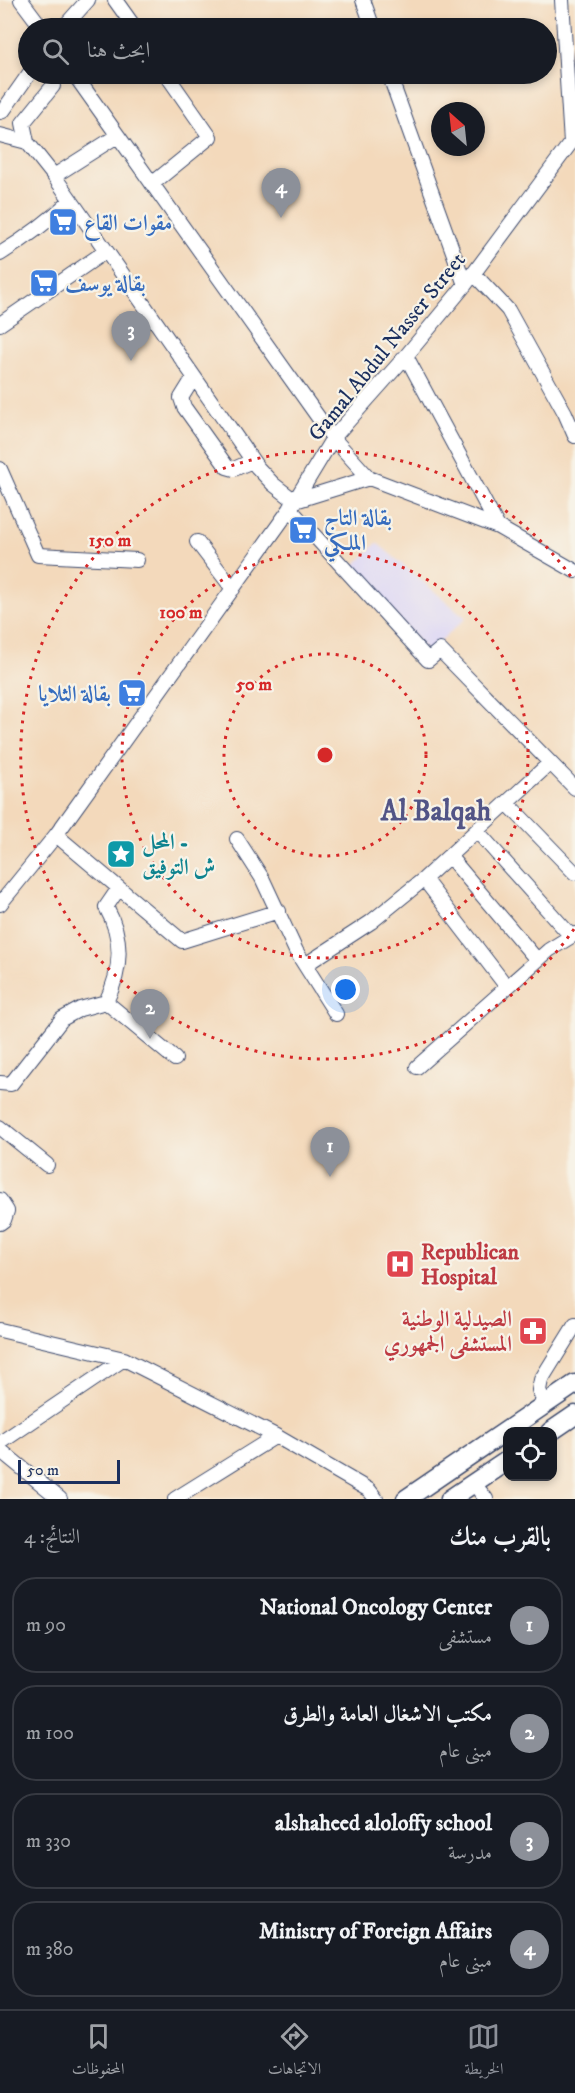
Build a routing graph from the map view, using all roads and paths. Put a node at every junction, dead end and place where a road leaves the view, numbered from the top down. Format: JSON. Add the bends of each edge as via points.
{"nodes":[{"id":1,"x":21,"y":0,"type":"edge"},
{"id":2,"x":88,"y":0,"type":"edge"},
{"id":3,"x":116,"y":0,"type":"edge"},
{"id":4,"x":363,"y":0,"type":"edge"},
{"id":5,"x":562,"y":0,"type":"edge"},
{"id":6,"x":34,"y":18,"type":"edge"},
{"id":7,"x":72,"y":18,"type":"edge"},
{"id":8,"x":128,"y":18,"type":"edge"},
{"id":9,"x":369,"y":18,"type":"edge"},
{"id":10,"x":22,"y":84,"type":"edge"},
{"id":11,"x":53,"y":84,"type":"edge"},
{"id":12,"x":81,"y":84,"type":"edge"},
{"id":13,"x":173,"y":84,"type":"edge"},
{"id":14,"x":393,"y":84,"type":"edge"},
{"id":15,"x":0,"y":112,"type":"edge"},
{"id":16,"x":0,"y":135,"type":"edge"},
{"id":17,"x":117,"y":136,"type":"junction"},
{"id":18,"x":573,"y":140,"type":"edge"},
{"id":19,"x":27,"y":142,"type":"junction"},
{"id":20,"x":54,"y":176,"type":"junction"},
{"id":21,"x":152,"y":184,"type":"junction"},
{"id":22,"x":71,"y":200,"type":"junction"},
{"id":23,"x":106,"y":251,"type":"junction"},
{"id":24,"x":0,"y":254,"type":"edge"},
{"id":25,"x":474,"y":273,"type":"junction"},
{"id":26,"x":465,"y":285,"type":"junction"},
{"id":27,"x":2,"y":317,"type":"edge"},
{"id":28,"x":406,"y":356,"type":"junction"},
{"id":29,"x":194,"y":377,"type":"junction"},
{"id":30,"x":575,"y":435,"type":"edge"},
{"id":31,"x":333,"y":438,"type":"junction"},
{"id":32,"x":252,"y":461,"type":"junction"},
{"id":33,"x":0,"y":469,"type":"edge"},
{"id":34,"x":369,"y":478,"type":"junction"},
{"id":35,"x":293,"y":505,"type":"junction"},
{"id":36,"x":498,"y":527,"type":"junction"},
{"id":37,"x":197,"y":542,"type":"dead end"},
{"id":38,"x":136,"y":560,"type":"dead end"},
{"id":39,"x":575,"y":571,"type":"edge"},
{"id":40,"x":233,"y":589,"type":"junction"},
{"id":41,"x":550,"y":763,"type":"junction"},
{"id":42,"x":575,"y":788,"type":"edge"},
{"id":43,"x":507,"y":803,"type":"junction"},
{"id":44,"x":477,"y":831,"type":"junction"},
{"id":45,"x":56,"y":835,"type":"junction"},
{"id":46,"x":237,"y":839,"type":"dead end"},
{"id":47,"x":449,"y":856,"type":"junction"},
{"id":48,"x":575,"y":873,"type":"edge"},
{"id":49,"x":424,"y":879,"type":"junction"},
{"id":50,"x":119,"y":888,"type":"junction"},
{"id":51,"x":0,"y":904,"type":"edge"},
{"id":52,"x":279,"y":911,"type":"junction"},
{"id":53,"x":573,"y":935,"type":"edge"},
{"id":54,"x":537,"y":960,"type":"junction"},
{"id":55,"x":305,"y":965,"type":"junction"},
{"id":56,"x":507,"y":987,"type":"junction"},
{"id":57,"x":106,"y":1002,"type":"junction"},
{"id":58,"x":336,"y":1014,"type":"dead end"},
{"id":59,"x":175,"y":1059,"type":"dead end"},
{"id":60,"x":417,"y":1067,"type":"dead end"},
{"id":61,"x":0,"y":1083,"type":"edge"},
{"id":62,"x":0,"y":1127,"type":"edge"},
{"id":63,"x":47,"y":1165,"type":"dead end"},
{"id":64,"x":0,"y":1200,"type":"edge"},
{"id":65,"x":0,"y":1223,"type":"edge"},
{"id":66,"x":575,"y":1325,"type":"edge"},
{"id":67,"x":0,"y":1330,"type":"edge"},
{"id":68,"x":124,"y":1359,"type":"junction"},
{"id":69,"x":575,"y":1384,"type":"edge"},
{"id":70,"x":575,"y":1399,"type":"edge"},
{"id":71,"x":575,"y":1415,"type":"edge"},
{"id":72,"x":549,"y":1417,"type":"edge"},
{"id":73,"x":575,"y":1426,"type":"edge"},
{"id":74,"x":533,"y":1427,"type":"edge"},
{"id":75,"x":276,"y":1436,"type":"junction"},
{"id":76,"x":557,"y":1438,"type":"edge"},
{"id":77,"x":0,"y":1443,"type":"edge"},
{"id":78,"x":503,"y":1447,"type":"edge"},
{"id":79,"x":0,"y":1450,"type":"edge"},
{"id":80,"x":503,"y":1463,"type":"edge"},
{"id":81,"x":503,"y":1474,"type":"edge"},
{"id":82,"x":477,"y":1496,"type":"edge"},
{"id":83,"x":60,"y":1499,"type":"edge"},
{"id":84,"x":175,"y":1499,"type":"edge"},
{"id":85,"x":376,"y":1499,"type":"edge"},
{"id":86,"x":406,"y":1499,"type":"edge"},
{"id":87,"x":428,"y":1499,"type":"edge"},
{"id":88,"x":450,"y":1499,"type":"edge"}],
"edges":[{"from":1,"to":6,"type":"street"},
{"from":2,"to":7,"type":"street"},
{"from":3,"to":8,"type":"street"},
{"from":4,"to":9,"type":"street"},
{"from":5,"to":18,"type":"street"},
{"from":10,"to":15,"type":"street"},
{"from":11,"to":19,"type":"street","via":[[23,123]]},
{"from":12,"to":17,"type":"street"},
{"from":13,"to":21,"type":"street","via":[[210,137]]},
{"from":14,"to":26,"type":"street"},
{"from":16,"to":19,"type":"street"},
{"from":17,"to":20,"type":"street"},
{"from":17,"to":21,"type":"street"},
{"from":18,"to":25,"type":"street","name":"Gamal Abdul Nasser Street"},
{"from":19,"to":20,"type":"street"},
{"from":20,"to":22,"type":"street"},
{"from":21,"to":31,"type":"street"},
{"from":22,"to":23,"type":"street"},
{"from":22,"to":24,"type":"street"},
{"from":23,"to":27,"type":"street"},
{"from":23,"to":29,"type":"street"},
{"from":25,"to":26,"type":"street","name":"Gamal Abdul Nasser Street"},
{"from":25,"to":30,"type":"street","via":[[508,310]]},
{"from":26,"to":28,"type":"street","name":"Gamal Abdul Nasser Street"},
{"from":28,"to":31,"type":"street","name":"Gamal Abdul Nasser Street"},
{"from":28,"to":36,"type":"street"},
{"from":29,"to":32,"type":"street"},
{"from":29,"to":32,"type":"street","via":[[181,398],[184,407],[228,467],[234,469]]},
{"from":31,"to":34,"type":"street"},
{"from":31,"to":35,"type":"street","name":"Gamal Abdul Nasser Street"},
{"from":32,"to":35,"type":"street"},
{"from":33,"to":38,"type":"street","via":[[38,555]]},
{"from":34,"to":35,"type":"street"},
{"from":34,"to":36,"type":"street"},
{"from":35,"to":40,"type":"street","name":"Gamal Abdul Nasser Street"},
{"from":35,"to":41,"type":"street","via":[[428,660],[440,650]]},
{"from":36,"to":39,"type":"street"},
{"from":37,"to":40,"type":"street"},
{"from":40,"to":45,"type":"street","name":"Gamal Abdul Nasser Street"},
{"from":41,"to":42,"type":"street"},
{"from":41,"to":43,"type":"street"},
{"from":43,"to":44,"type":"street"},
{"from":43,"to":48,"type":"street"},
{"from":44,"to":47,"type":"street"},
{"from":44,"to":53,"type":"street"},
{"from":45,"to":50,"type":"street"},
{"from":45,"to":51,"type":"street","name":"Gamal Abdul Nasser Street"},
{"from":46,"to":52,"type":"street"},
{"from":47,"to":49,"type":"street"},
{"from":47,"to":54,"type":"street"},
{"from":49,"to":55,"type":"street","via":[[371,922]]},
{"from":49,"to":56,"type":"street"},
{"from":50,"to":52,"type":"street","via":[[182,941]]},
{"from":50,"to":57,"type":"street","via":[[106,907],[114,922],[120,961]]},
{"from":52,"to":55,"type":"street"},
{"from":53,"to":54,"type":"street"},
{"from":54,"to":56,"type":"street"},
{"from":55,"to":58,"type":"street"},
{"from":56,"to":60,"type":"street"},
{"from":57,"to":59,"type":"street"},
{"from":57,"to":61,"type":"street","via":[[62,1019],[11,1084]]},
{"from":62,"to":63,"type":"street"},
{"from":64,"to":65,"type":"street","via":[[7,1211]]},
{"from":66,"to":72,"type":"street","via":[[540,1380],[539,1390]]},
{"from":67,"to":68,"type":"street"},
{"from":68,"to":75,"type":"street"},
{"from":68,"to":77,"type":"street"},
{"from":69,"to":72,"type":"main road"},
{"from":70,"to":72,"type":"main road"},
{"from":71,"to":72,"type":"main road"},
{"from":72,"to":74,"type":"main road"},
{"from":72,"to":86,"type":"main road"},
{"from":73,"to":76,"type":"main road"},
{"from":75,"to":84,"type":"street"},
{"from":75,"to":85,"type":"street","via":[[369,1490]]},
{"from":78,"to":87,"type":"main road"},
{"from":79,"to":83,"type":"street"},
{"from":80,"to":88,"type":"main road"},
{"from":81,"to":82,"type":"main road"}]}
